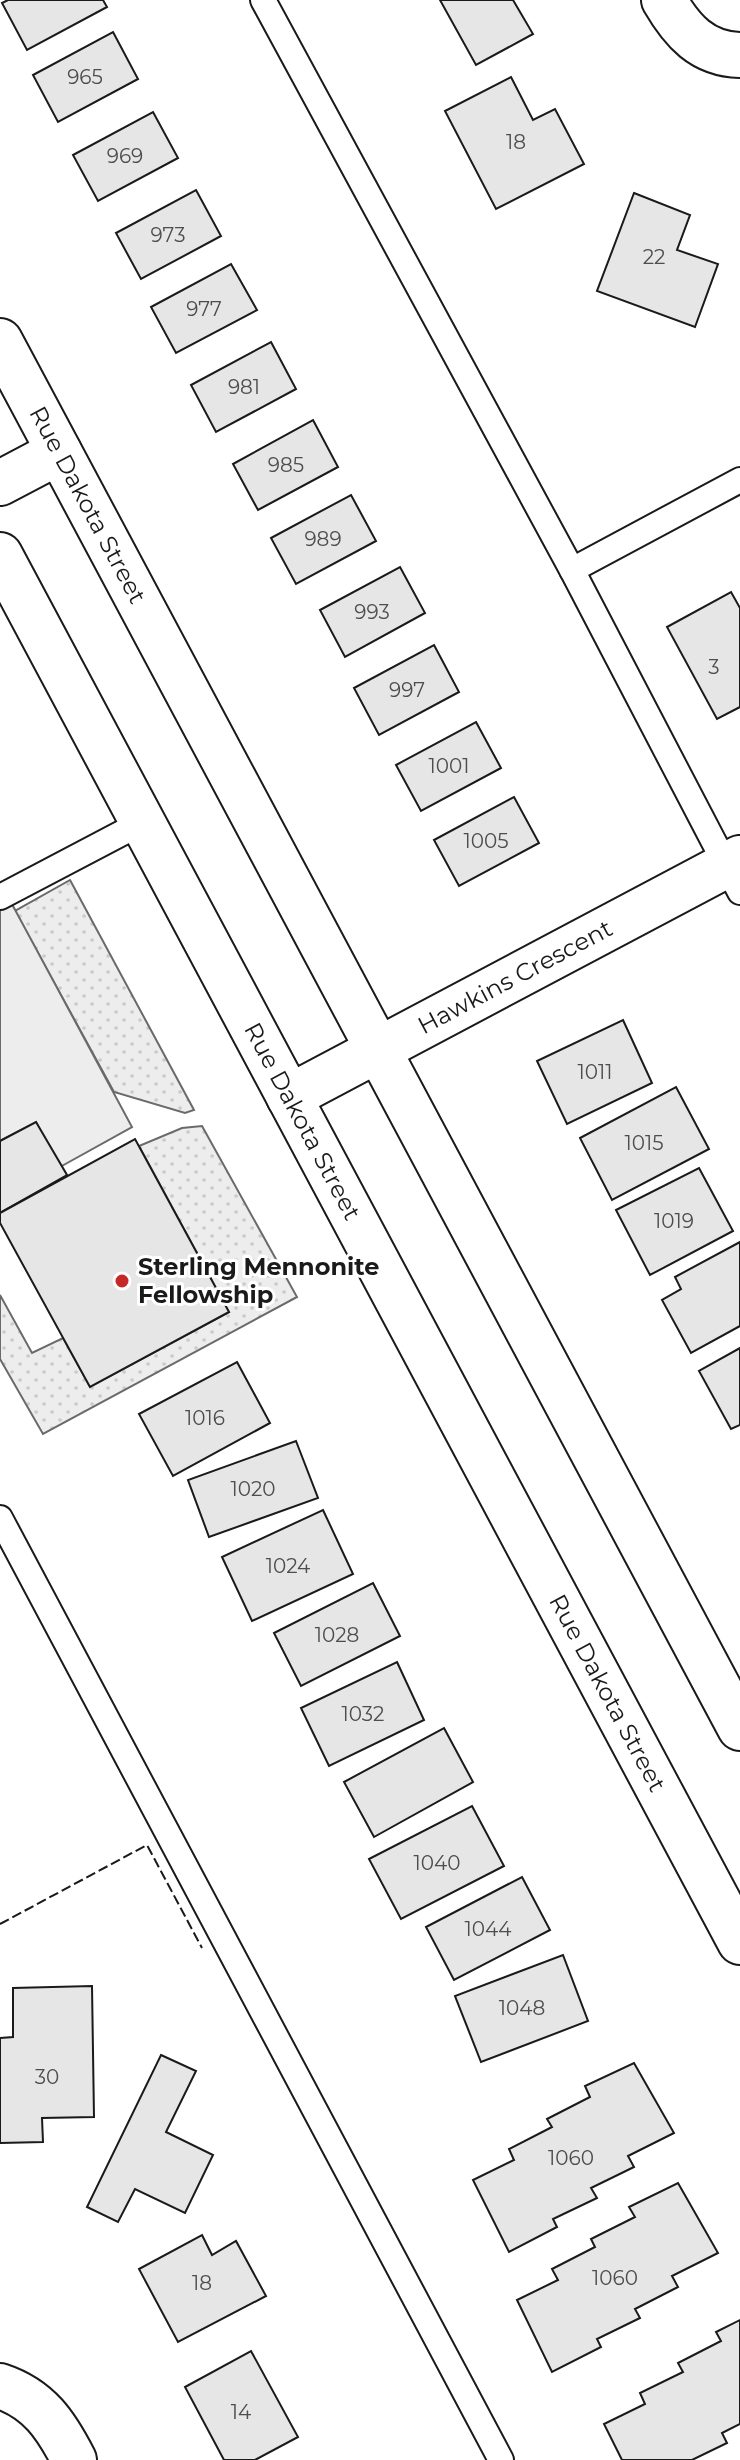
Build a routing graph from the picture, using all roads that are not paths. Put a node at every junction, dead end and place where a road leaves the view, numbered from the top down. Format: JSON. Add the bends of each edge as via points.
{"nodes":[{"id":1,"x":263,"y":0,"type":"edge"},
{"id":2,"x":664,"y":0,"type":"edge"},
{"id":3,"x":740,"y":55,"type":"edge"},
{"id":4,"x":0,"y":341,"type":"edge"},
{"id":5,"x":59,"y":452,"type":"junction"},
{"id":6,"x":740,"y":480,"type":"edge"},
{"id":7,"x":0,"y":483,"type":"edge"},
{"id":8,"x":0,"y":555,"type":"edge"},
{"id":9,"x":572,"y":570,"type":"junction"},
{"id":10,"x":141,"y":823,"type":"junction"},
{"id":11,"x":735,"y":872,"type":"edge"},
{"id":12,"x":0,"y":897,"type":"edge"},
{"id":13,"x":378,"y":1050,"type":"junction"},
{"id":14,"x":289,"y":1097,"type":"junction"},
{"id":15,"x":0,"y":1518,"type":"edge"},
{"id":16,"x":740,"y":1728,"type":"edge"},
{"id":17,"x":740,"y":1942,"type":"edge"},
{"id":18,"x":0,"y":2386,"type":"edge"},
{"id":19,"x":74,"y":2460,"type":"edge"},
{"id":20,"x":501,"y":2460,"type":"edge"}],
"edges":[{"from":1,"to":9,"type":"lane"},
{"from":2,"to":3,"type":"main road","via":[[695,42]]},
{"from":4,"to":5,"type":"main road","name":"Rue Dakota Street"},
{"from":5,"to":7,"type":"main road"},
{"from":5,"to":13,"type":"main road","name":"Rue Dakota Street"},
{"from":6,"to":9,"type":"lane"},
{"from":8,"to":10,"type":"main road","name":"Rue Dakota Street"},
{"from":9,"to":11,"type":"lane"},
{"from":10,"to":12,"type":"lane"},
{"from":10,"to":14,"type":"main road","name":"Rue Dakota Street"},
{"from":11,"to":13,"type":"main road","name":"Hawkins Crescent"},
{"from":13,"to":14,"type":"main road","name":"Hawkins Crescent"},
{"from":13,"to":16,"type":"main road","name":"Rue Dakota Street"},
{"from":14,"to":17,"type":"main road","name":"Rue Dakota Street"},
{"from":15,"to":20,"type":"lane"},
{"from":18,"to":19,"type":"main road","via":[[54,2421]]}]}
